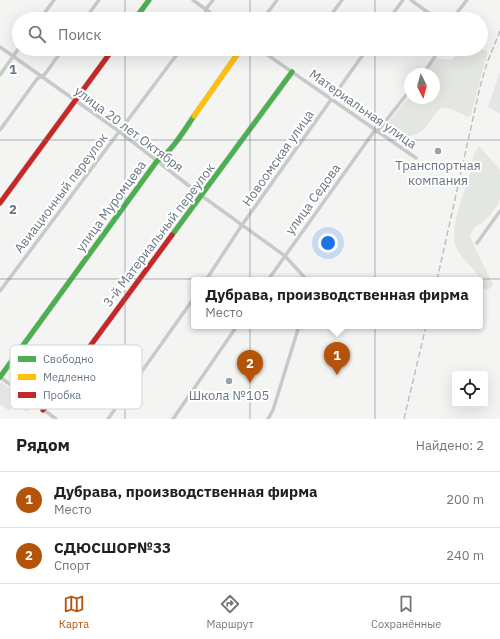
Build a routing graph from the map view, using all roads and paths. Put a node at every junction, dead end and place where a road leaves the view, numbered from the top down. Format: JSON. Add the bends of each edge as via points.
{"nodes":[{"id":1,"x":54,"y":0,"type":"edge"},
{"id":2,"x":99,"y":0,"type":"edge"},
{"id":3,"x":149,"y":0,"type":"edge"},
{"id":4,"x":193,"y":0,"type":"edge"},
{"id":5,"x":213,"y":0,"type":"edge"},
{"id":6,"x":277,"y":0,"type":"edge"},
{"id":7,"x":342,"y":0,"type":"edge"},
{"id":8,"x":403,"y":0,"type":"edge"},
{"id":9,"x":411,"y":0,"type":"edge"},
{"id":10,"x":467,"y":0,"type":"edge"},
{"id":11,"x":206,"y":9,"type":"junction"},
{"id":12,"x":45,"y":12,"type":"edge"},
{"id":13,"x":90,"y":12,"type":"edge"},
{"id":14,"x":140,"y":12,"type":"edge"},
{"id":15,"x":206,"y":12,"type":"edge"},
{"id":16,"x":210,"y":12,"type":"edge"},
{"id":17,"x":268,"y":12,"type":"edge"},
{"id":18,"x":333,"y":12,"type":"edge"},
{"id":19,"x":394,"y":12,"type":"edge"},
{"id":20,"x":427,"y":12,"type":"edge"},
{"id":21,"x":458,"y":12,"type":"edge"},
{"id":22,"x":0,"y":47,"type":"edge"},
{"id":23,"x":12,"y":55,"type":"edge"},
{"id":24,"x":13,"y":56,"type":"joint"},
{"id":25,"x":58,"y":56,"type":"edge"},
{"id":26,"x":108,"y":56,"type":"edge"},
{"id":27,"x":176,"y":56,"type":"edge"},
{"id":28,"x":236,"y":56,"type":"edge"},
{"id":29,"x":269,"y":56,"type":"edge"},
{"id":30,"x":363,"y":56,"type":"edge"},
{"id":31,"x":435,"y":56,"type":"edge"},
{"id":32,"x":427,"y":68,"type":"edge"},
{"id":33,"x":292,"y":72,"type":"junction"},
{"id":34,"x":0,"y":75,"type":"edge"},
{"id":35,"x":41,"y":76,"type":"junction"},
{"id":36,"x":404,"y":97,"type":"edge"},
{"id":37,"x":332,"y":99,"type":"junction"},
{"id":38,"x":75,"y":100,"type":"junction"},
{"id":39,"x":0,"y":130,"type":"edge"},
{"id":40,"x":376,"y":131,"type":"junction"},
{"id":41,"x":120,"y":132,"type":"junction"},
{"id":42,"x":416,"y":158,"type":"dead end"},
{"id":43,"x":157,"y":161,"type":"junction"},
{"id":44,"x":202,"y":196,"type":"junction"},
{"id":45,"x":0,"y":203,"type":"edge"},
{"id":46,"x":500,"y":211,"type":"edge"},
{"id":47,"x":242,"y":225,"type":"junction"},
{"id":48,"x":477,"y":243,"type":"dead end"},
{"id":49,"x":285,"y":256,"type":"junction"},
{"id":50,"x":208,"y":277,"type":"edge"},
{"id":51,"x":270,"y":277,"type":"edge"},
{"id":52,"x":304,"y":277,"type":"edge"},
{"id":53,"x":0,"y":291,"type":"edge"},
{"id":54,"x":191,"y":302,"type":"edge"},
{"id":55,"x":235,"y":329,"type":"edge"},
{"id":56,"x":298,"y":329,"type":"edge"},
{"id":57,"x":23,"y":345,"type":"edge"},
{"id":58,"x":91,"y":345,"type":"edge"},
{"id":59,"x":10,"y":363,"type":"edge"},
{"id":60,"x":142,"y":371,"type":"edge"},
{"id":61,"x":0,"y":377,"type":"edge"},
{"id":62,"x":10,"y":385,"type":"edge"},
{"id":63,"x":115,"y":409,"type":"edge"},
{"id":64,"x":43,"y":410,"type":"edge"},
{"id":65,"x":56,"y":419,"type":"edge"},
{"id":66,"x":108,"y":419,"type":"edge"},
{"id":67,"x":173,"y":419,"type":"edge"},
{"id":68,"x":268,"y":419,"type":"edge"}],
"edges":[{"from":1,"to":12,"type":"street"},
{"from":2,"to":13,"type":"street"},
{"from":3,"to":14,"type":"street"},
{"from":4,"to":11,"type":"street"},
{"from":5,"to":11,"type":"street"},
{"from":6,"to":17,"type":"street"},
{"from":7,"to":18,"type":"street"},
{"from":8,"to":19,"type":"street"},
{"from":9,"to":20,"type":"street"},
{"from":10,"to":21,"type":"street"},
{"from":11,"to":15,"type":"street"},
{"from":11,"to":16,"type":"street"},
{"from":22,"to":23,"type":"street","name":"улица 20 лет Октября"},
{"from":24,"to":34,"type":"street"},
{"from":24,"to":35,"type":"street","name":"улица 20 лет Октября"},
{"from":25,"to":35,"type":"street"},
{"from":26,"to":38,"type":"street"},
{"from":27,"to":41,"type":"street","name":"Авиационный переулок"},
{"from":28,"to":43,"type":"street","name":"улица Муромцева","via":[[174,144]]},
{"from":29,"to":33,"type":"street","name":"Материальная улица"},
{"from":30,"to":37,"type":"street","name":"Новоомская улица"},
{"from":31,"to":32,"type":"street"},
{"from":33,"to":37,"type":"street","name":"Материальная улица"},
{"from":33,"to":44,"type":"street","name":"3-й Материальный переулок"},
{"from":35,"to":38,"type":"street","name":"улица 20 лет Октября"},
{"from":35,"to":39,"type":"street"},
{"from":36,"to":40,"type":"street","name":"улица Седова"},
{"from":37,"to":40,"type":"street","name":"Материальная улица"},
{"from":37,"to":47,"type":"street","name":"Новоомская улица"},
{"from":38,"to":41,"type":"street","name":"улица 20 лет Октября"},
{"from":38,"to":45,"type":"street"},
{"from":40,"to":42,"type":"street","name":"Материальная улица"},
{"from":40,"to":49,"type":"street","name":"улица Седова"},
{"from":41,"to":43,"type":"street","name":"улица 20 лет Октября"},
{"from":41,"to":53,"type":"street","name":"Авиационный переулок"},
{"from":43,"to":44,"type":"street","name":"улица 20 лет Октября"},
{"from":43,"to":57,"type":"street","name":"улица Муромцева"},
{"from":44,"to":47,"type":"street","name":"улица 20 лет Октября"},
{"from":44,"to":58,"type":"street","name":"3-й Материальный переулок"},
{"from":46,"to":48,"type":"street"},
{"from":47,"to":49,"type":"street","name":"улица 20 лет Октября"},
{"from":47,"to":50,"type":"street","name":"Новоомская улица"},
{"from":49,"to":51,"type":"street","name":"улица Седова"},
{"from":49,"to":52,"type":"street","name":"улица 20 лет Октября"},
{"from":54,"to":60,"type":"street"},
{"from":55,"to":67,"type":"street"},
{"from":56,"to":68,"type":"street"},
{"from":59,"to":61,"type":"street","name":"улица Муромцева"},
{"from":61,"to":62,"type":"street"},
{"from":63,"to":66,"type":"street"},
{"from":64,"to":65,"type":"street"}]}
